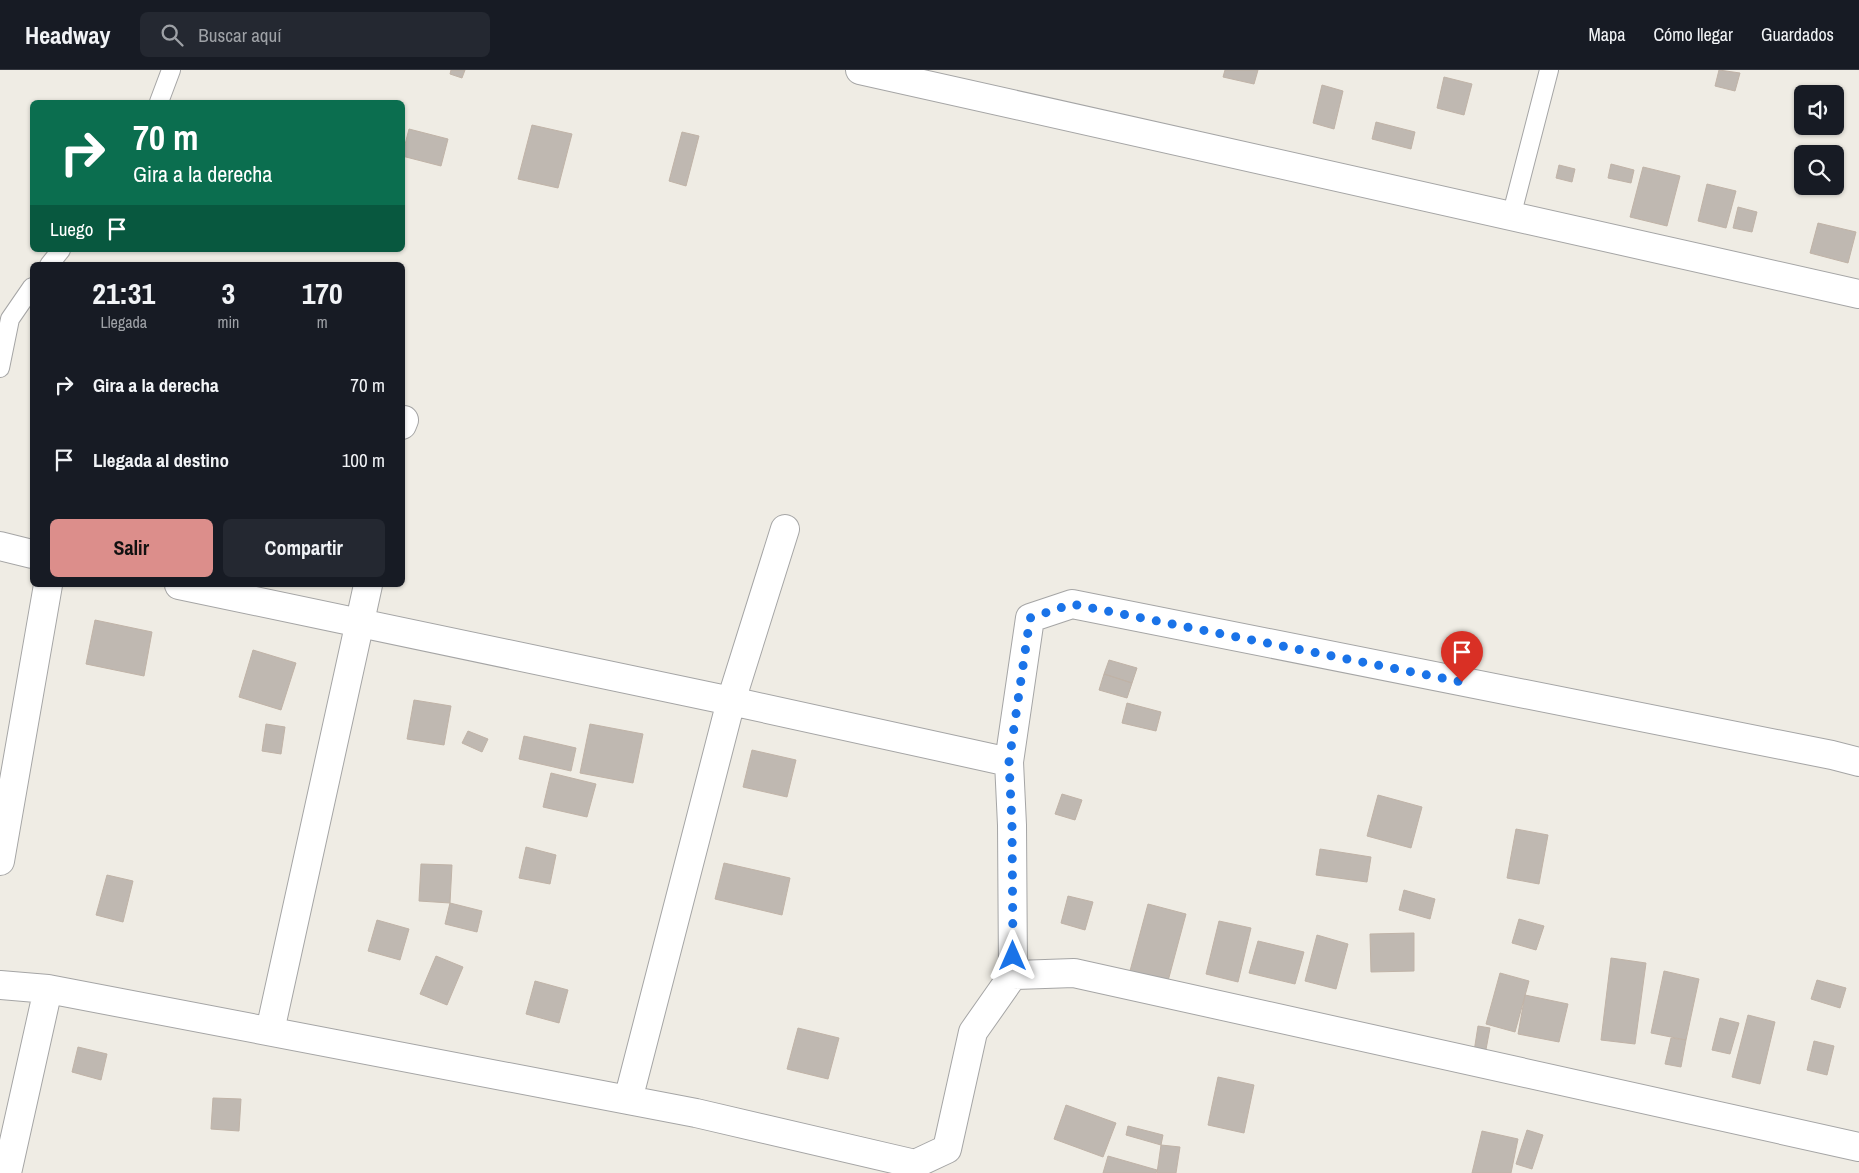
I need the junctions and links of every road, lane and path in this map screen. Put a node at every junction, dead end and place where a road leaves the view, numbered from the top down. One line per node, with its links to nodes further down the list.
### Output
1 (171, 70): 4 (lane)
2 (860, 70): 5 (street)
3 (1549, 70): 5 (lane)
4 (161, 100)
5 (1511, 217): 9 (street)
6 (59, 252): 7 (lane)
7 (51, 262)
8 (30, 290): 10 (lane)
9 (1859, 294)
10 (0, 368)
11 (785, 529): 18 (street)
12 (0, 546): 13 (street)
13 (30, 554)
14 (48, 587): 21 (street)
15 (188, 587): 17 (street)
16 (368, 587): 17 (street)
17 (359, 623): 18 (street); 25 (street)
18 (731, 701): 19 (street); 26 (street)
19 (1009, 762): 20 (street); 22 (street)
20 (1859, 762)
21 (0, 861)
22 (1013, 975): 27 (street); 28 (street)
23 (0, 985): 24 (street)
24 (48, 989): 25 (street); 29 (street)
25 (270, 1031): 26 (street)
26 (628, 1100): 28 (street)
27 (1859, 1147)
28 (915, 1168)
29 (7, 1173)

